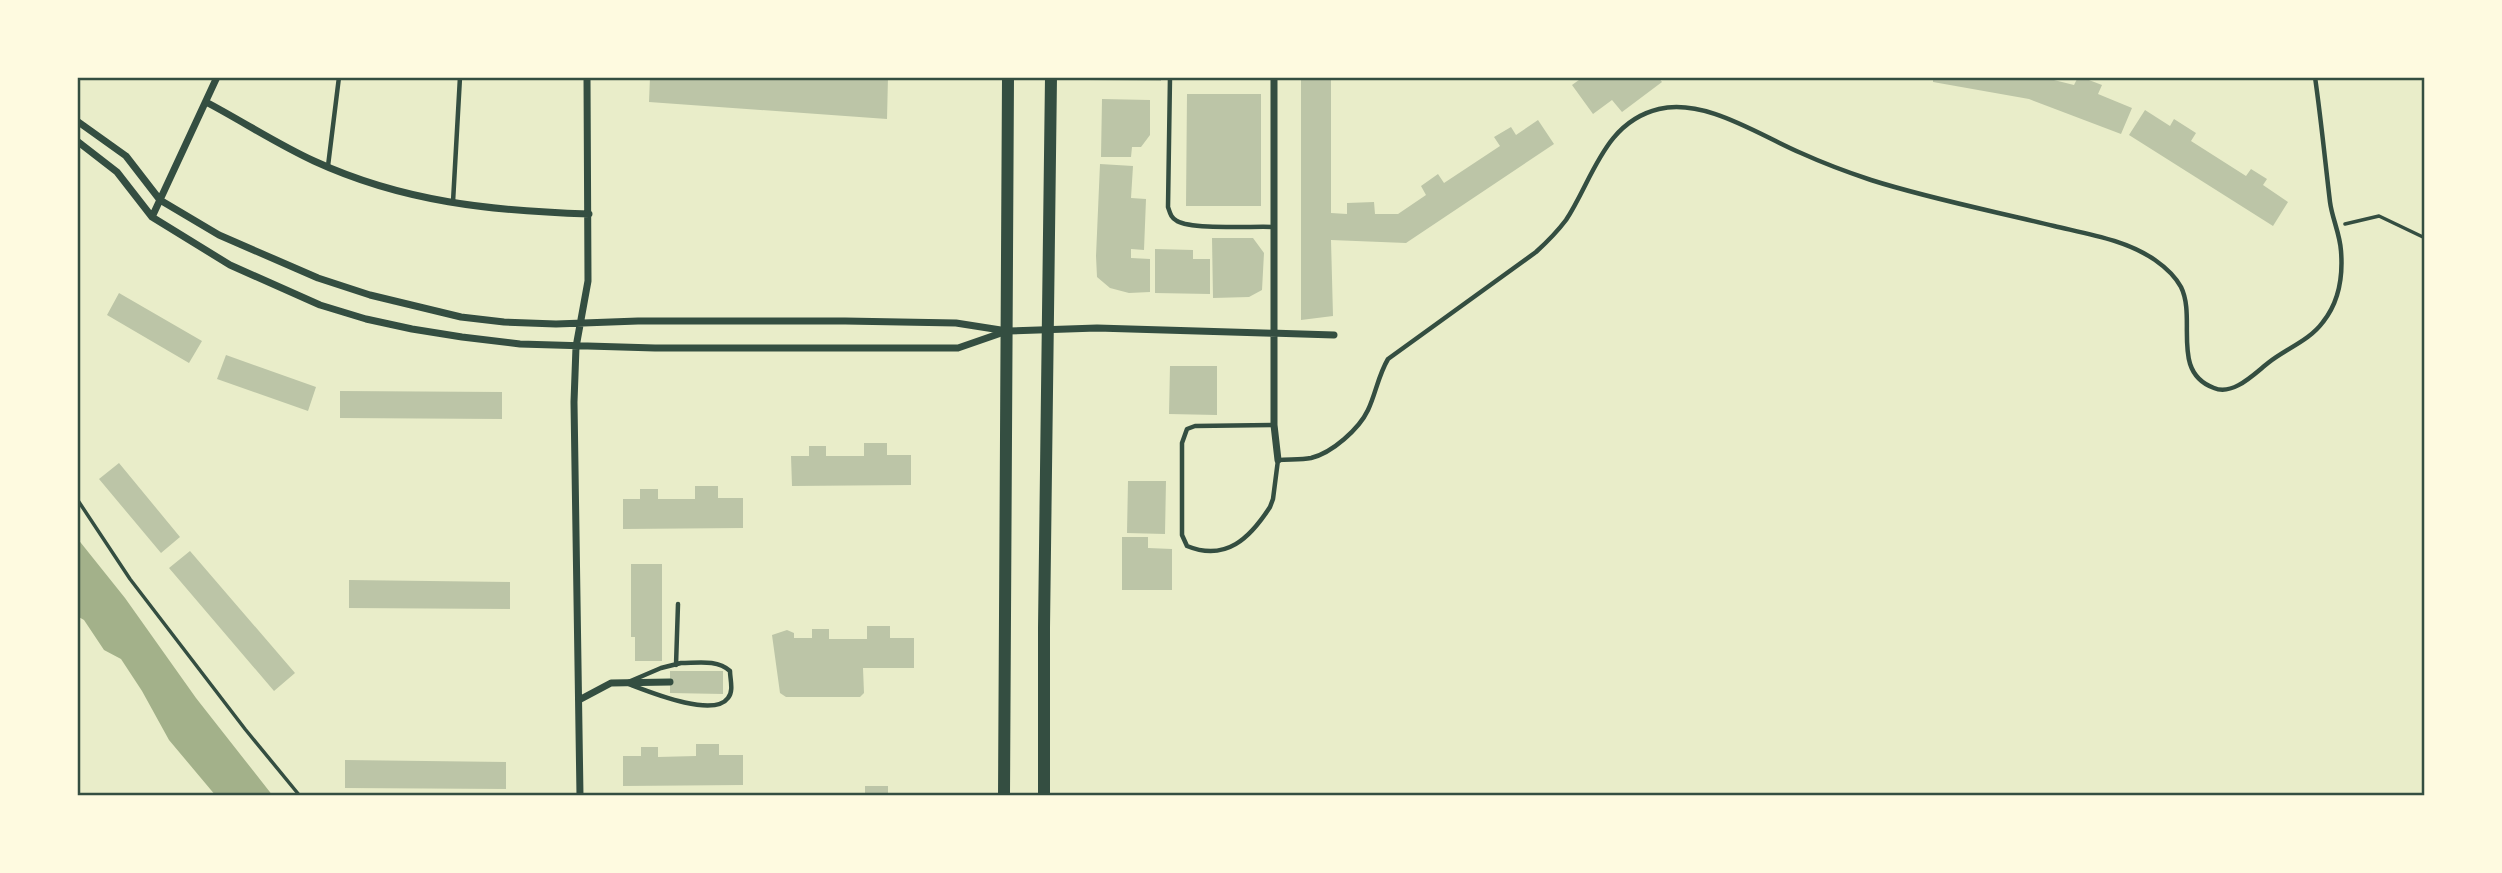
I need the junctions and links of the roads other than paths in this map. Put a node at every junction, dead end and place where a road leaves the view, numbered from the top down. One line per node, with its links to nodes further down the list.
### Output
1 (217, 77): 10 (street)
2 (339, 77): 13 (lane)
3 (460, 77): 15 (lane)
4 (587, 77): 16 (street)
5 (1008, 77): 21 (main road)
6 (1051, 77): 20 (main road)
7 (1170, 77): 18 (lane)
8 (1274, 77): 18 (street)
9 (2315, 77): 26 (lane)
10 (206, 102): 13 (street); 14 (street)
11 (77, 121): 14 (street)
12 (77, 141): 17 (street)
13 (328, 167): 15 (street)
14 (160, 200): 17 (street); 19 (street)
15 (453, 204): 16 (street)
16 (589, 214): 19 (street)
17 (152, 217): 24 (street)
18 (1274, 227): 22 (street)
19 (581, 324): 21 (street); 24 (street)
20 (1049, 329): 21 (street); 22 (street); 34 (main road)
21 (1007, 331): 24 (street); 33 (main road)
22 (1273, 334): 23 (street); 25 (street)
23 (1334, 335)
24 (576, 346): 31 (street)
25 (1274, 425): 26 (street); 26 (lane)
26 (1279, 460)
27 (678, 604): 28 (lane)
28 (676, 665): 30 (lane); 30 (lane)
29 (670, 682): 30 (street)
30 (626, 683): 31 (street)
31 (579, 700): 32 (street)
32 (580, 796)
33 (1004, 796)
34 (1044, 796)

